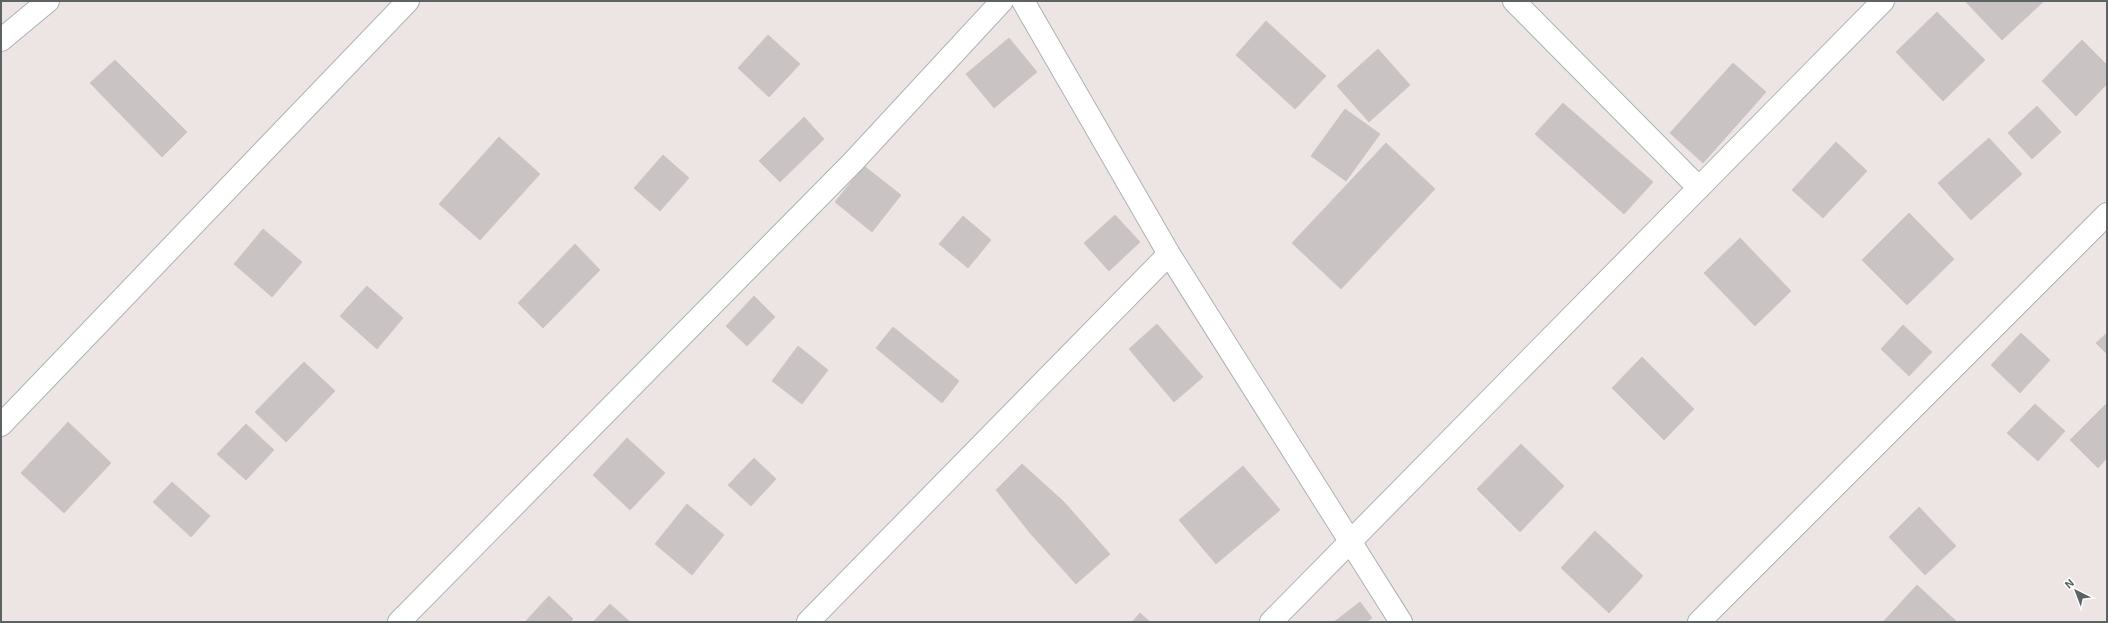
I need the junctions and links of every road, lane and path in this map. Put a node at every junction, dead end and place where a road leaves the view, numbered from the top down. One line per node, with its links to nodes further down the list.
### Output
1 (48, 1): 7 (street)
2 (408, 1): 11 (street)
3 (1002, 1): 13 (street)
4 (1023, 1): 10 (street)
5 (1514, 1): 8 (street)
6 (1883, 1): 8 (street)
7 (1, 40)
8 (1698, 188): 12 (street)
9 (2107, 214): 17 (street)
10 (1168, 254): 12 (street); 14 (street)
11 (1, 425)
12 (1350, 542): 15 (street); 16 (street)
13 (399, 622)
14 (808, 622)
15 (1271, 622)
16 (1401, 622)
17 (1699, 622)

